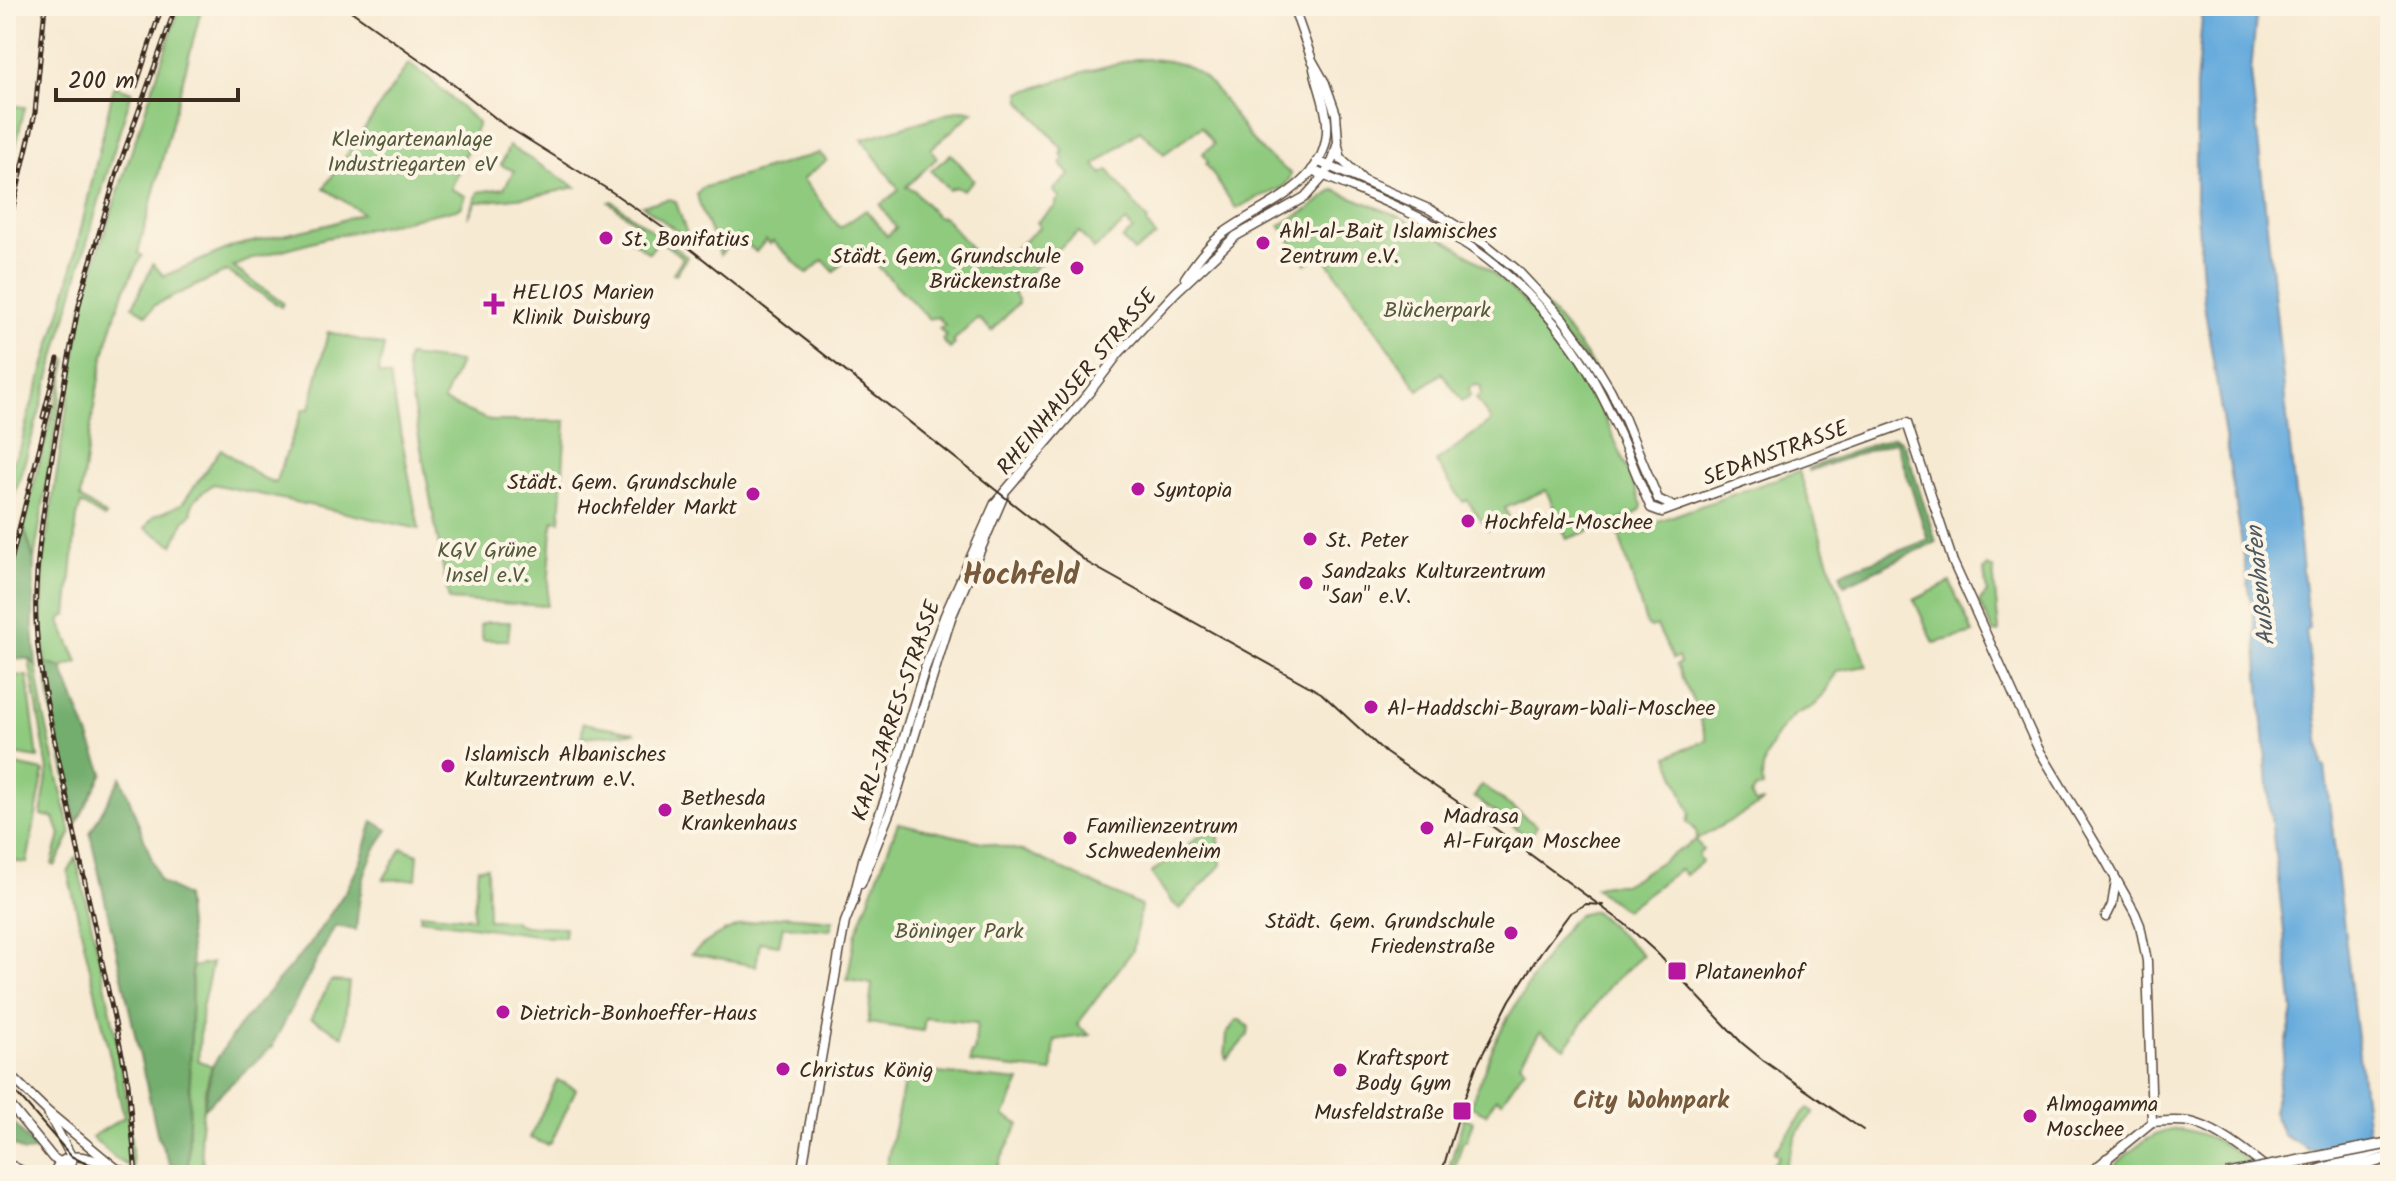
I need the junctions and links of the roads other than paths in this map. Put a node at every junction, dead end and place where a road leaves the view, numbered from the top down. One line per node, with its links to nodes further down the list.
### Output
1 (1293, 6): 2 (main road)
2 (1312, 60): 3 (main road); 4 (main road, RHEINHAUSER STRASSE)
3 (1338, 142): 5 (main road, RHEINHAUSER STRASSE); 8 (main road)
4 (1317, 161): 5 (main road); 6 (main road, RHEINHAUSER STRASSE)
5 (1330, 166): 7 (main road, RHEINHAUSER STRASSE); 8 (main road)
6 (1312, 170): 7 (main road); 9 (main road, RHEINHAUSER STRASSE)
7 (1324, 176): 9 (main road, RHEINHAUSER STRASSE); 11 (main road, SEDANSTRASSE)
8 (1365, 182): 11 (main road)
9 (1176, 292): 10 (main road, RHEINHAUSER STRASSE)
10 (1004, 494): 31 (main road, KARL-JARRES-STRASSE)
11 (1674, 507): 12 (main road, SEDANSTRASSE)
12 (2116, 879): 13 (main road); 17 (main road)
13 (2106, 917)
14 (6, 1071): 16 (main road)
15 (6, 1100): 19 (main road)
16 (47, 1111): 20 (main road); 25 (main road)
17 (2152, 1122): 22 (main road); 35 (main road)
18 (2390, 1145): 34 (highway, bridge); 36 (highway, bridge)
19 (44, 1146): 23 (main road); 28 (main road)
20 (71, 1156): 23 (main road); 25 (main road); 26 (main road)
21 (2390, 1157): 37 (highway)
22 (2107, 1159): 32 (main road); 33 (highway)
23 (60, 1163): 26 (main road); 28 (main road)
24 (6, 1164): 27 (highway)
25 (116, 1168): 30 (main road)
26 (72, 1172): 29 (main road)
27 (28, 1175)
28 (52, 1175)
29 (92, 1175)
30 (133, 1175)
31 (801, 1175)
32 (2090, 1175)
33 (2101, 1175)
34 (2226, 1175)
35 (2275, 1175)
36 (2306, 1175)
37 (2330, 1175)

